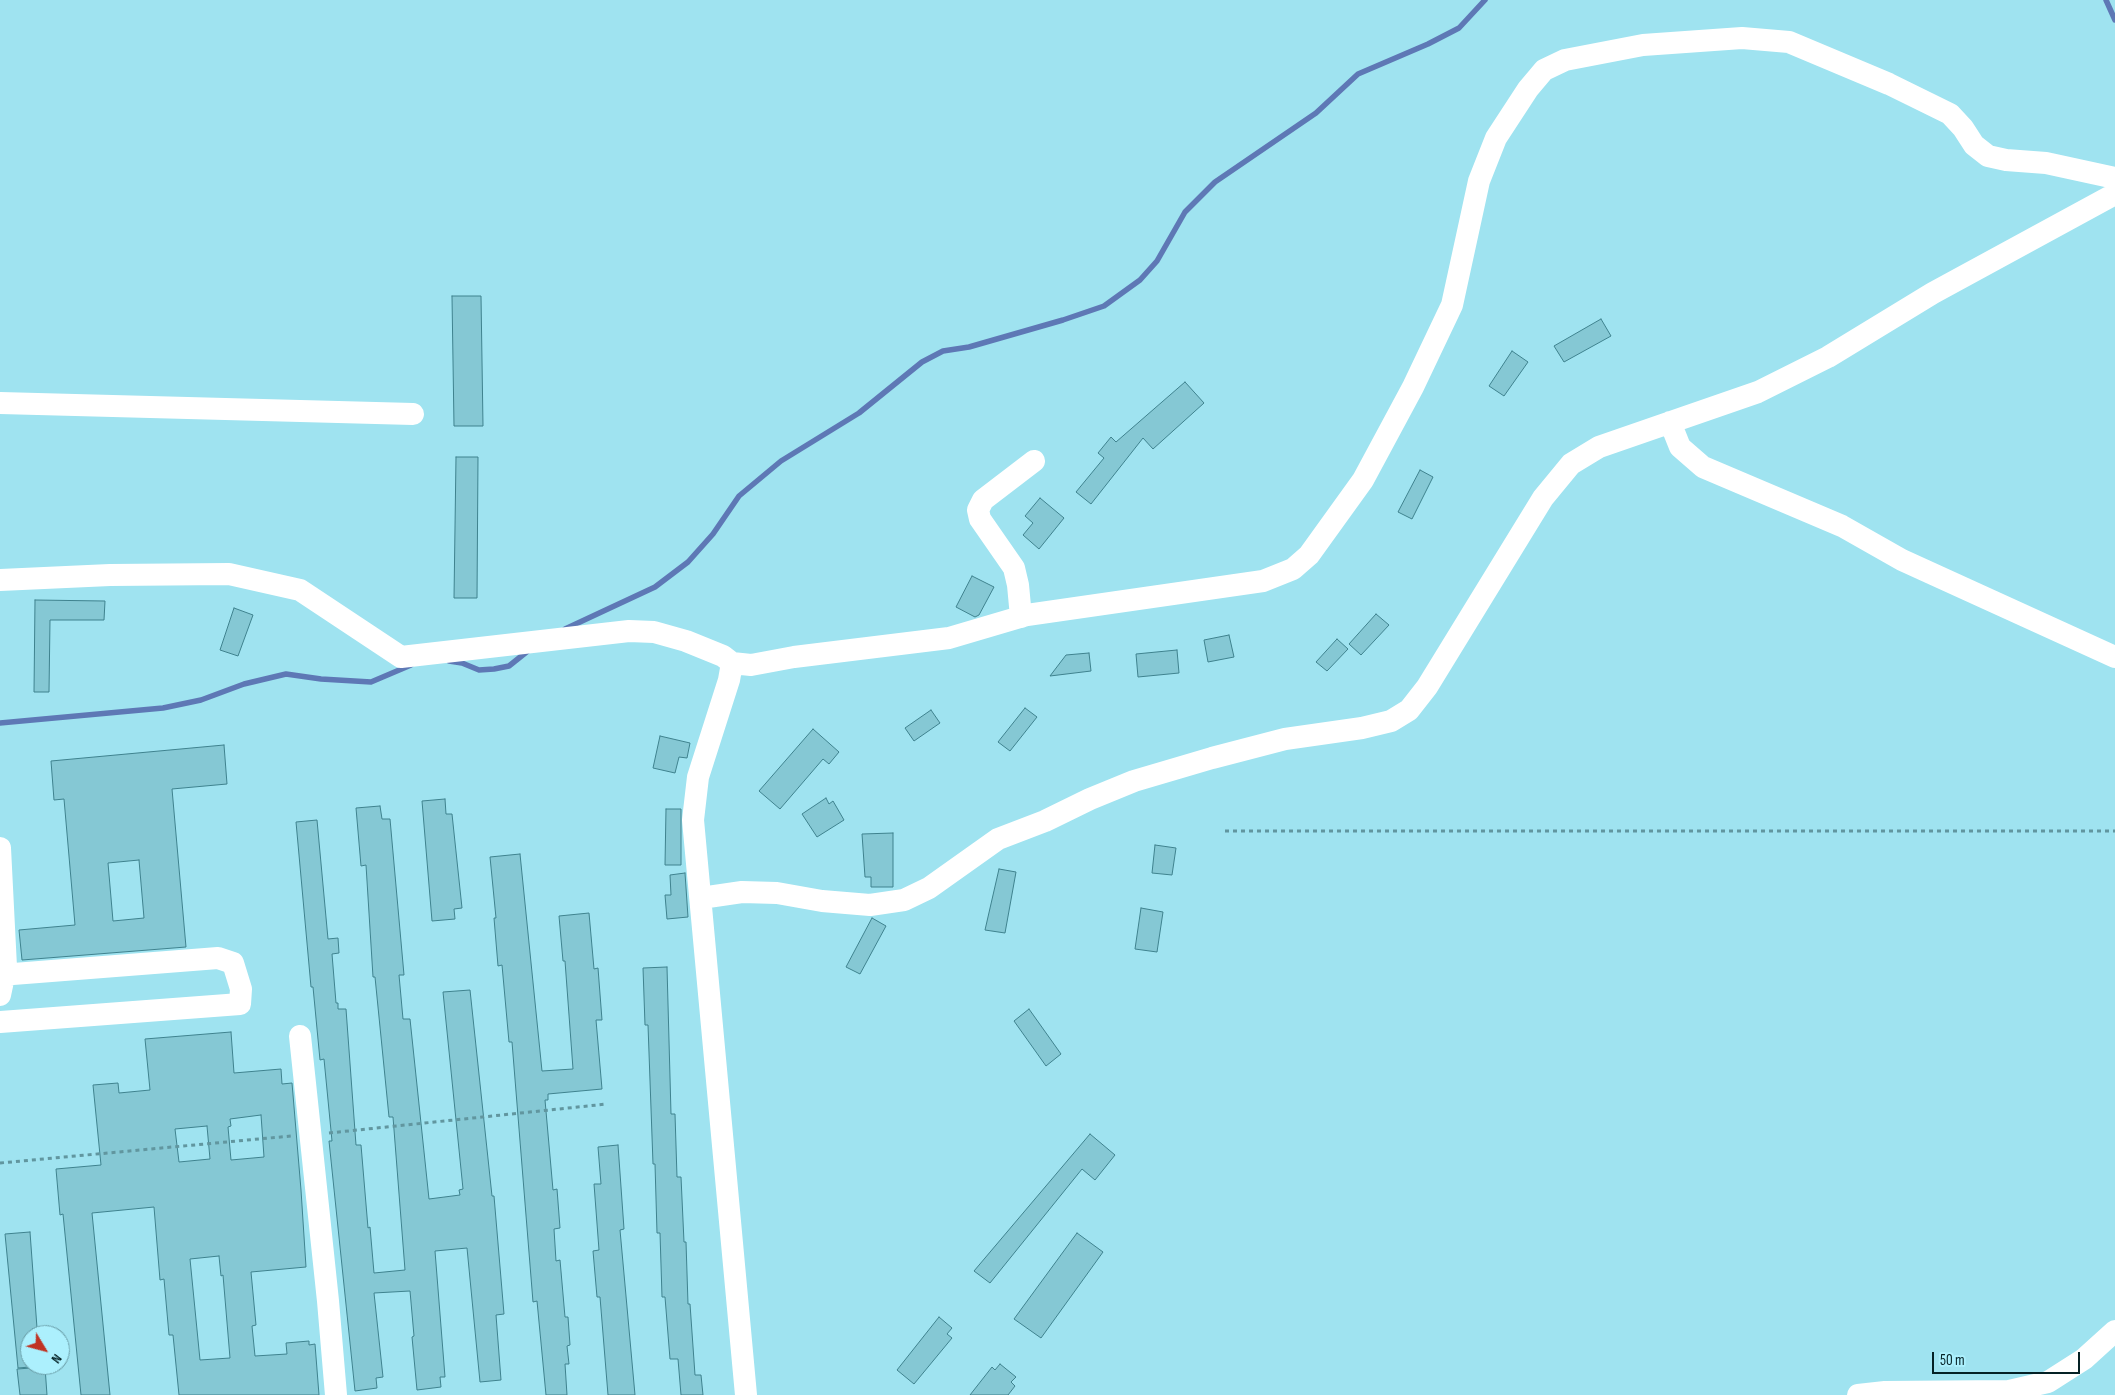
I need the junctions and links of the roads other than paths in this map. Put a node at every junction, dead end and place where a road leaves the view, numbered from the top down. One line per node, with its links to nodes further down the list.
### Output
1 (2115, 178): 8 (street)
2 (2115, 194): 5 (street)
3 (0, 403): 4 (street)
4 (413, 414)
5 (1670, 422): 9 (street); 12 (street)
6 (1034, 461): 8 (street)
7 (0, 580): 10 (street)
8 (1021, 617): 10 (street)
9 (2115, 657)
10 (732, 663): 12 (street)
11 (0, 848): 13 (street)
12 (701, 898): 19 (street)
13 (2, 981): 14 (street)
14 (0, 1022)
15 (300, 1036): 18 (street)
16 (2115, 1332): 17 (street)
17 (2015, 1393): 20 (street)
18 (336, 1395)
19 (746, 1395)
20 (1858, 1395)

